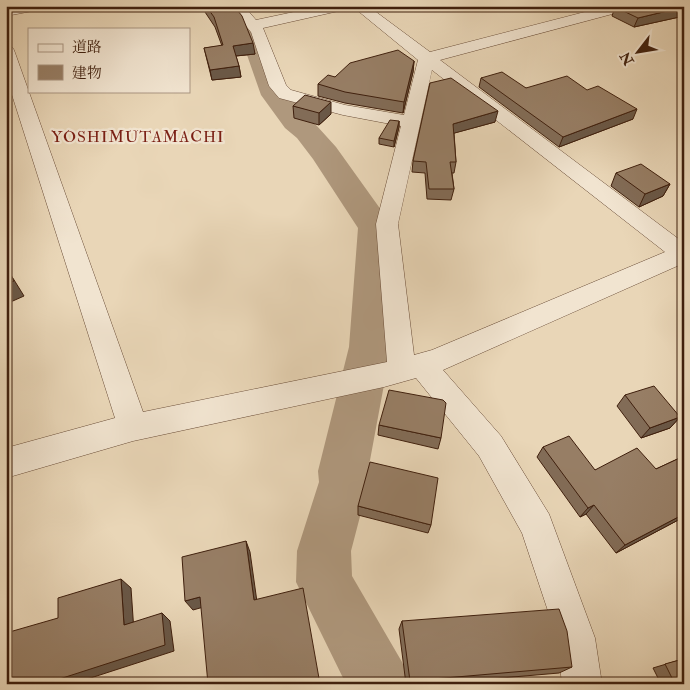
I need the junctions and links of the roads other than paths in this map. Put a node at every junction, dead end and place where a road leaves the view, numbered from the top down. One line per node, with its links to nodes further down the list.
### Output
1 (38, 6): 7 (street)
2 (236, 6): 8 (street)
3 (343, 6): 8 (street)
4 (360, 6): 10 (street)
5 (626, 6): 6 (street)
6 (594, 9): 10 (street)
7 (6, 12)
8 (254, 25): 11 (street)
9 (6, 50): 14 (street)
10 (427, 58): 11 (street); 12 (street)
11 (411, 122): 13 (street)
12 (683, 255): 13 (street)
13 (402, 369): 14 (street); 16 (street)
14 (133, 426): 15 (street)
15 (6, 463)
16 (582, 684)

